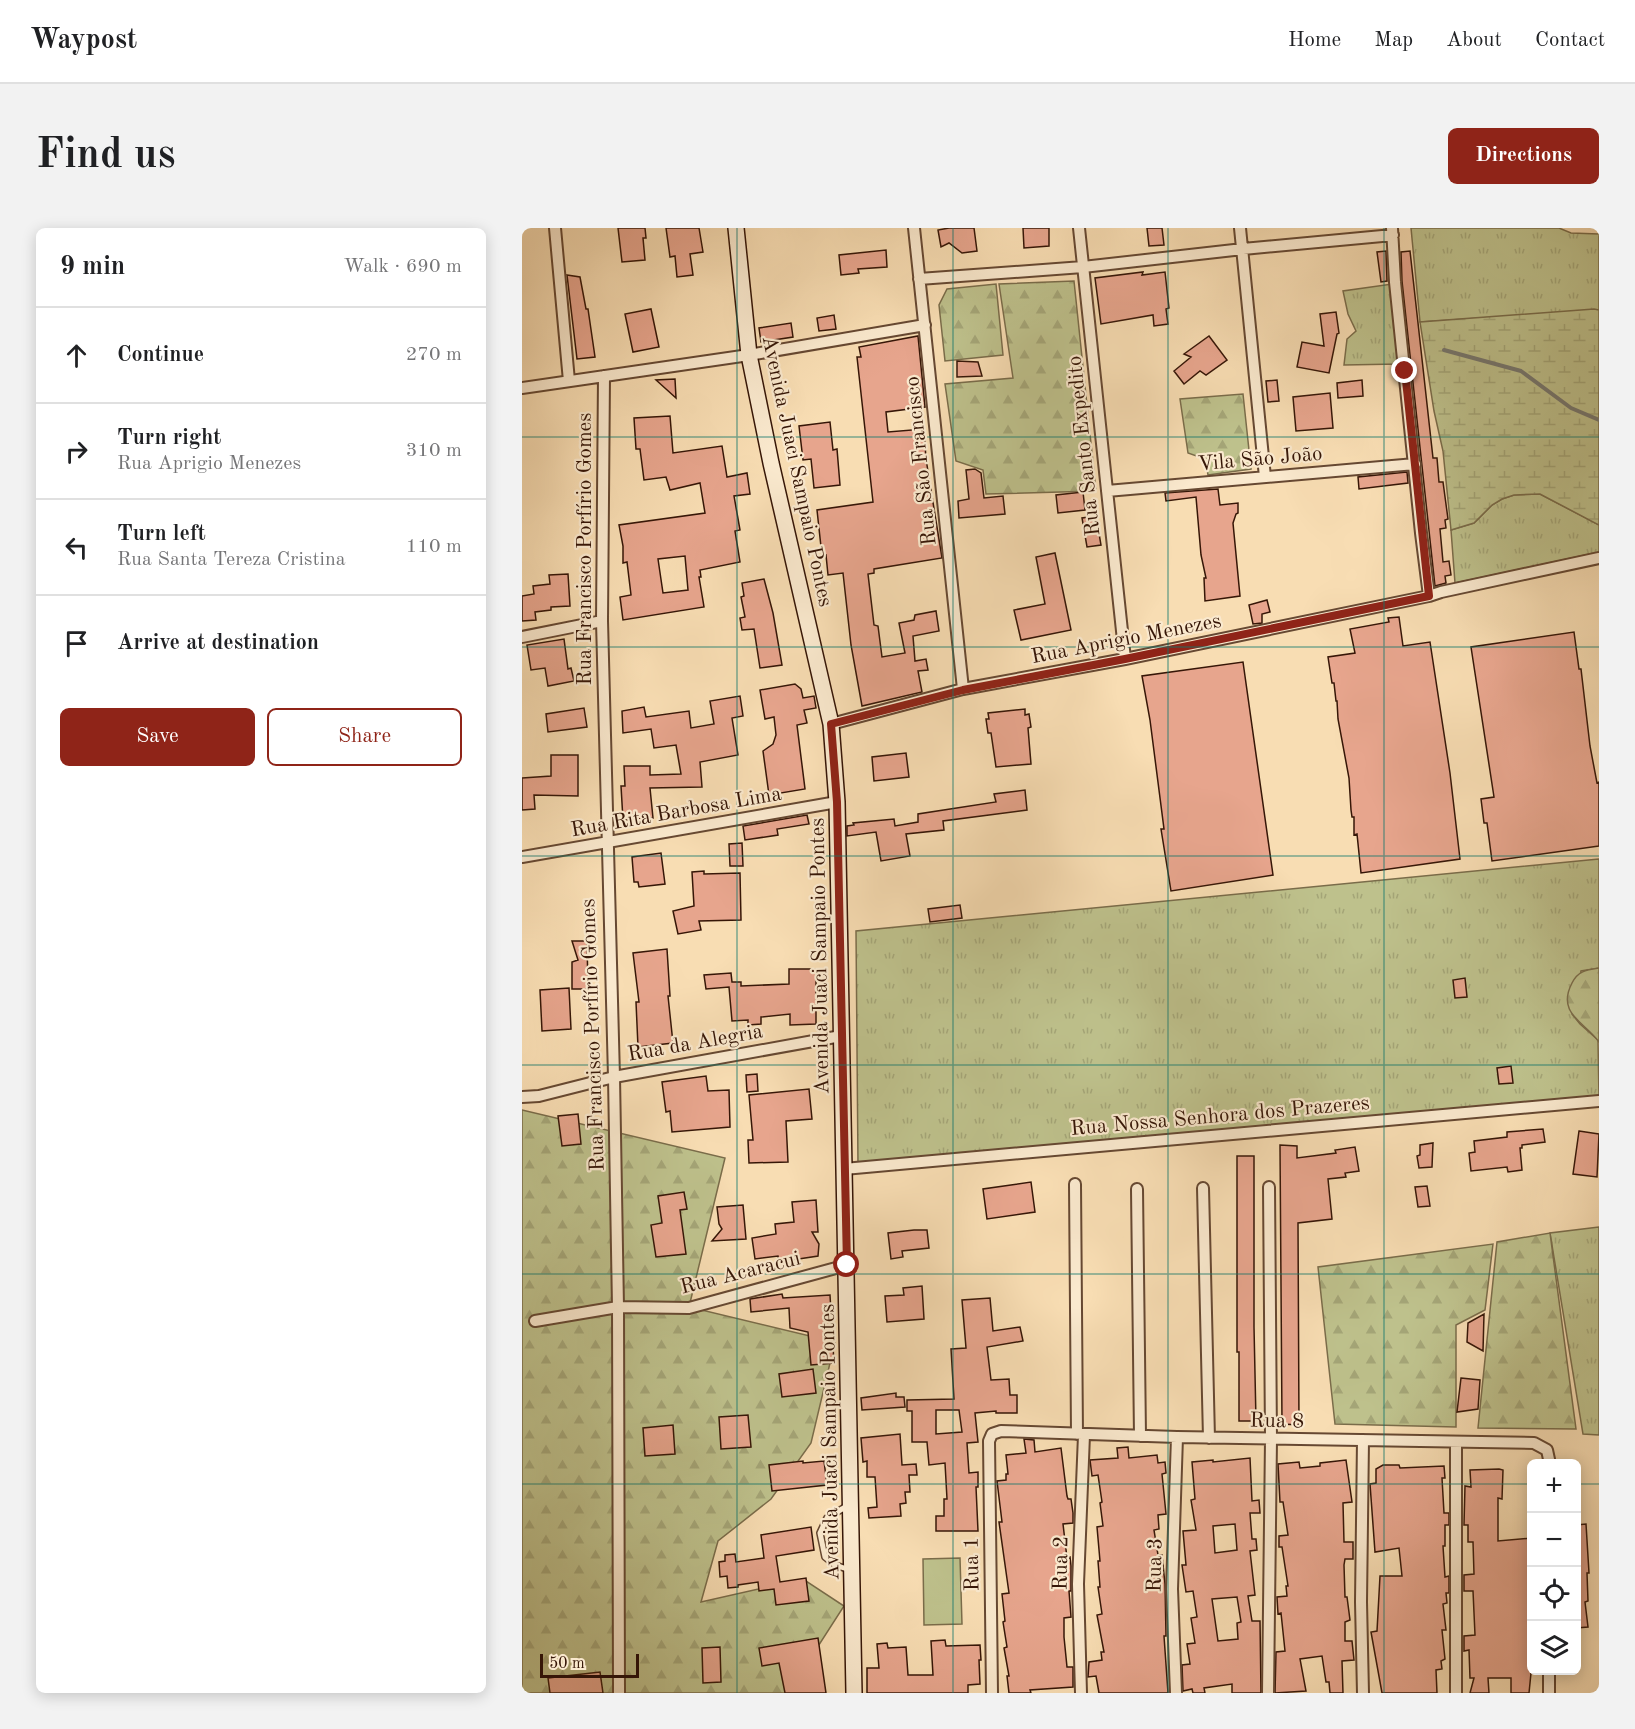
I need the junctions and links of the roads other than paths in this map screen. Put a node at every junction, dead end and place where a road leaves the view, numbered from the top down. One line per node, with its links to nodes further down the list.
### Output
1 (555, 228): 13 (street)
2 (736, 228): 11 (main road, Avenida Juaci Sampaio Pontes)
3 (914, 228): 9 (street, Rua São Francisco)
4 (1079, 228): 8 (street, Rua Santo Expedito)
5 (1240, 228): 7 (street)
6 (1393, 232): 7 (street); 15 (street)
7 (1243, 249): 8 (street); 16 (street)
8 (1083, 267): 9 (street); 17 (street, Rua Santo Expedito)
9 (919, 279): 10 (street, Rua São Francisco)
10 (925, 325): 11 (street); 23 (street, Rua São Francisco)
11 (749, 355): 12 (street); 24 (main road, Avenida Juaci Sampaio Pontes)
12 (604, 376): 13 (street); 20 (street, Rua Francisco Porfírio Gomes)
13 (568, 381): 14 (street)
14 (522, 388)
15 (1415, 464): 16 (street, Vila São João); 19 (street)
16 (1265, 477): 17 (street, Vila São João)
17 (1107, 492): 22 (street, Rua Santo Expedito)
18 (1599, 558): 19 (street, Rua Aprigio Menezes)
19 (1429, 596): 22 (street, Rua Aprigio Menezes)
20 (602, 621): 21 (street); 26 (street, Rua Francisco Porfírio Gomes)
21 (522, 637)
22 (1125, 659): 23 (street, Rua Aprigio Menezes)
23 (963, 690): 24 (street, Rua Aprigio Menezes)
24 (831, 724): 25 (main road, Avenida Juaci Sampaio Pontes)
25 (837, 802): 26 (street, Rua Rita Barbosa Lima); 28 (main road, Avenida Juaci Sampaio Pontes)
26 (606, 843): 27 (street, Rua Rita Barbosa Lima); 29 (street, Rua Francisco Porfírio Gomes)
27 (522, 857)
28 (841, 1036): 29 (street, Rua da Alegria); 32 (main road, Avenida Juaci Sampaio Pontes)
29 (614, 1077): 30 (street, Rua da Alegria); 38 (street, Rua Francisco Porfírio Gomes)
30 (522, 1097)
31 (1599, 1101): 32 (street, Rua Nossa Senhora dos Prazeres)
32 (844, 1169): 37 (main road, Avenida Juaci Sampaio Pontes)
33 (1075, 1184): 41 (street, Rua 2)
34 (1269, 1186): 45 (street)
35 (1203, 1188): 44 (street)
36 (1137, 1189): 42 (street)
37 (847, 1265): 38 (street, Rua Acaracui); 49 (main road, Avenida Juaci Sampaio Pontes)
38 (618, 1307): 39 (street, Rua Acaracui); 52 (street, Rua Francisco Porfírio Gomes)
39 (534, 1321)
40 (992, 1434): 41 (street, Rua 8); 54 (street, Rua 1)
41 (1080, 1434): 42 (street, Rua 8); 55 (street, Rua 2)
42 (1140, 1436): 43 (street, Rua 8)
43 (1176, 1437): 44 (street, Rua 8); 56 (street, Rua 3)
44 (1209, 1438): 45 (street, Rua 8)
45 (1271, 1439): 46 (street, Rua 8); 57 (street)
46 (1363, 1440): 47 (street, Rua 8); 58 (street)
47 (1456, 1442): 48 (street, Rua 8); 59 (street)
48 (1549, 1459)
49 (851, 1504): 50 (main road, Avenida Juaci Sampaio Pontes); 50 (lane)
50 (852, 1571): 53 (main road, Avenida Juaci Sampaio Pontes)
51 (1549, 1675): 60 (street)
52 (619, 1693)
53 (854, 1693)
54 (992, 1693)
55 (1081, 1693)
56 (1176, 1693)
57 (1268, 1693)
58 (1363, 1693)
59 (1456, 1693)
60 (1549, 1693)

